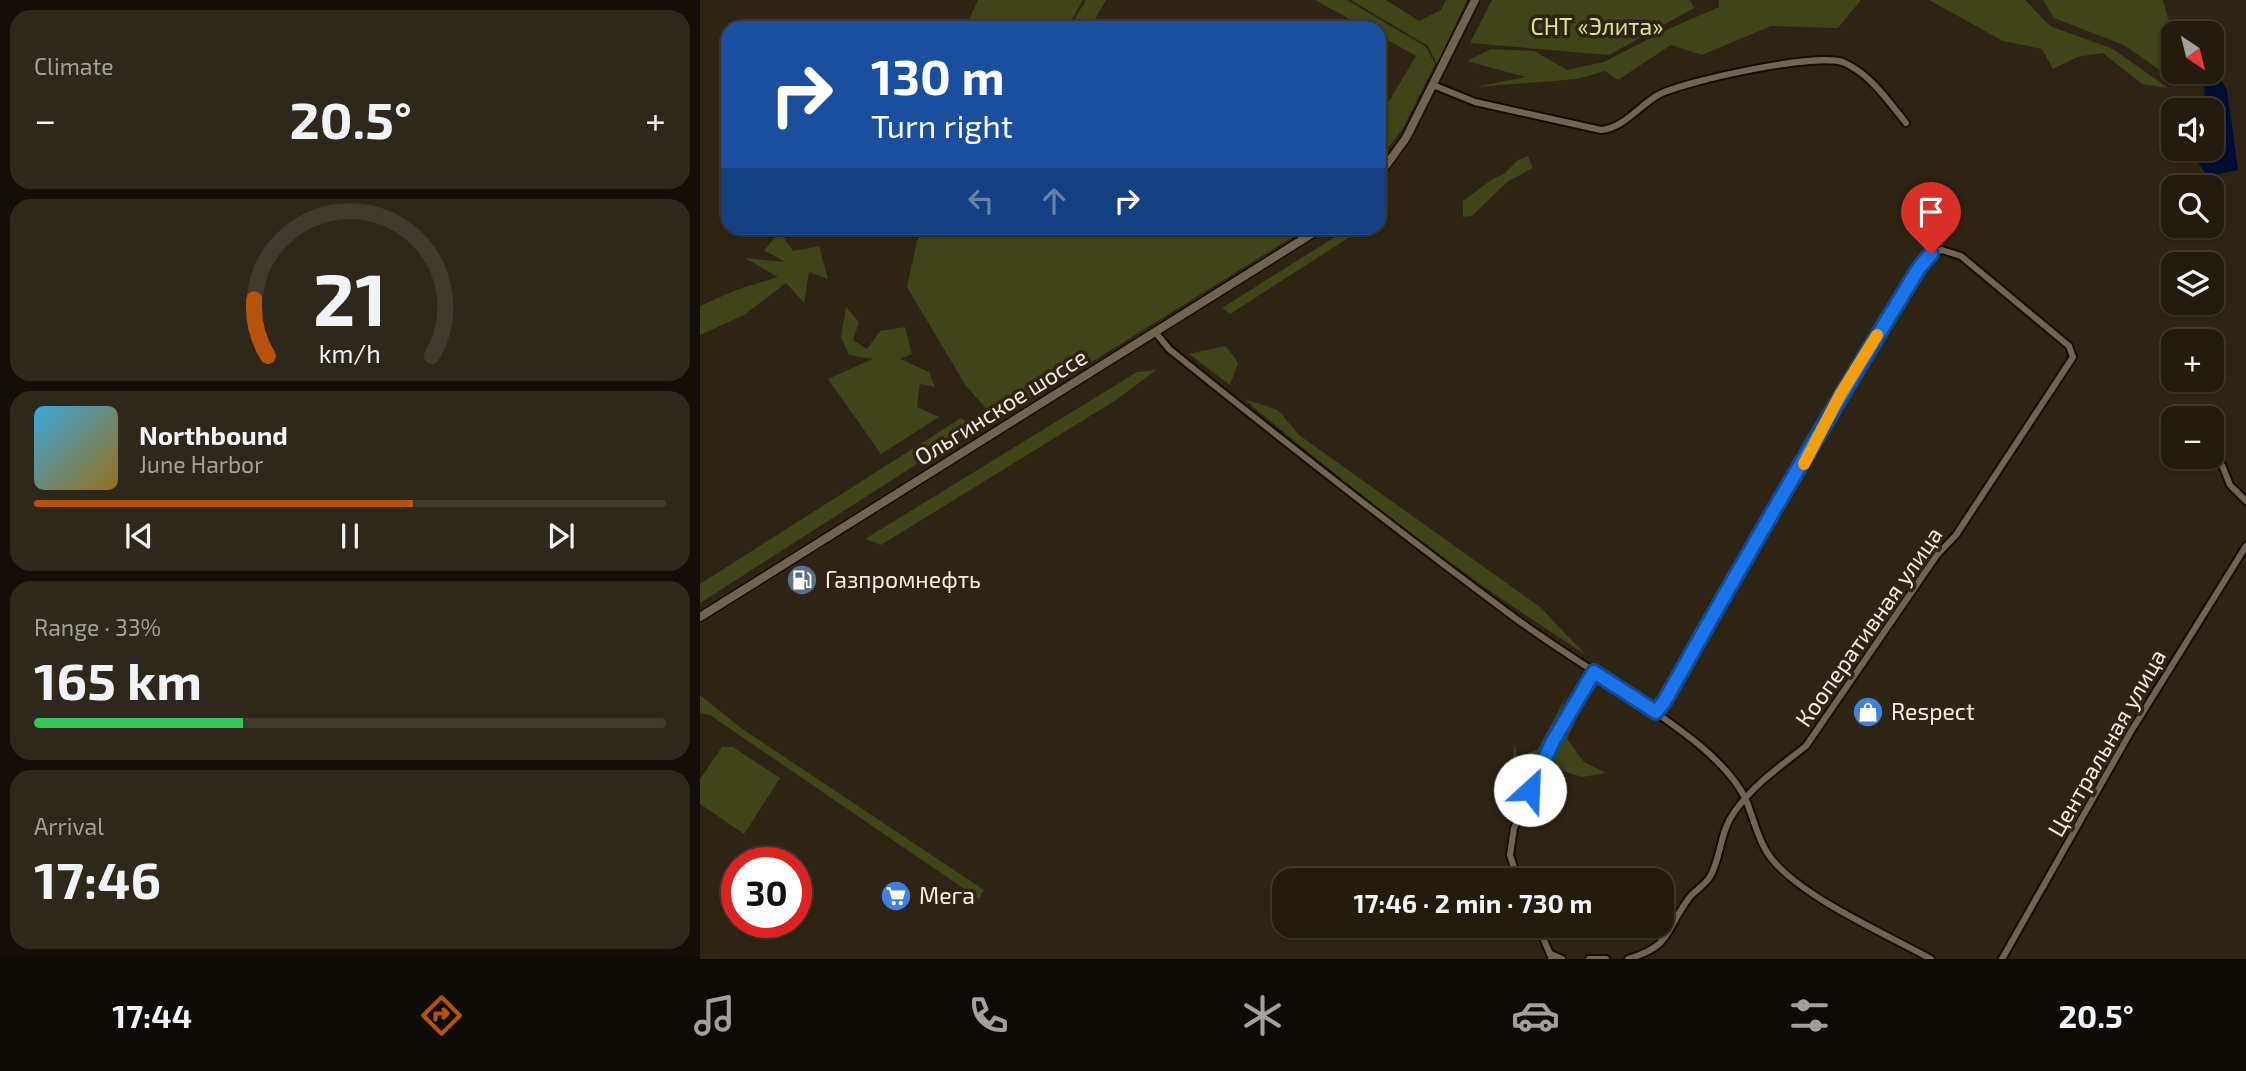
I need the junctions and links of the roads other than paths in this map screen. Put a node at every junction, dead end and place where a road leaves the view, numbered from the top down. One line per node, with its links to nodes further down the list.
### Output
1 (1475, 0): 2 (main road)
2 (1433, 85): 3 (street); 4 (main road)
3 (1906, 123)
4 (1386, 165)
5 (1310, 235): 6 (main road, Ольгинское шоссе)
6 (1156, 333): 10 (main road, Ольгинское шоссе); 11 (street)
7 (2224, 469): 8 (street)
8 (2246, 500)
9 (2246, 546): 22 (street, Центральная улица)
10 (700, 617)
11 (1594, 672): 12 (street); 14 (street)
12 (1656, 712): 13 (street); 13 (street, Кооперативная улица)
13 (1745, 798): 20 (street, Кооперативная улица); 21 (street)
14 (1514, 868)
15 (1543, 938): 16 (street)
16 (1551, 956): 17 (street)
17 (1563, 959)
18 (1588, 959): 19 (street)
19 (1606, 959)
20 (1628, 959)
21 (1931, 959)
22 (2002, 959)

